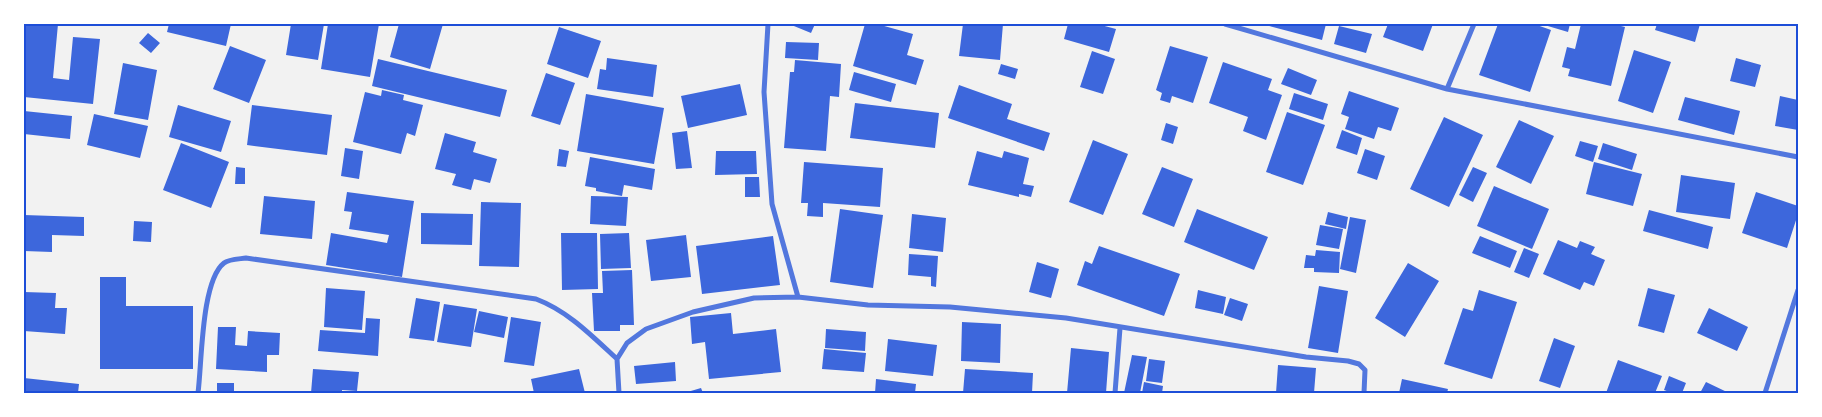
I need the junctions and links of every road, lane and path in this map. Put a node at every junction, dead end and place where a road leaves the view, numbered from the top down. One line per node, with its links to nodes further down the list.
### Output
1 (768, 24): 7 (street)
2 (1226, 24): 4 (street)
3 (1474, 24): 4 (street)
4 (1447, 89): 5 (street)
5 (1798, 157)
6 (1798, 290): 14 (street)
7 (798, 298): 8 (street); 9 (street)
8 (1120, 328): 12 (street); 13 (street)
9 (617, 359): 10 (street); 11 (street)
10 (198, 393)
11 (619, 393)
12 (1115, 393)
13 (1364, 393)
14 (1765, 393)

